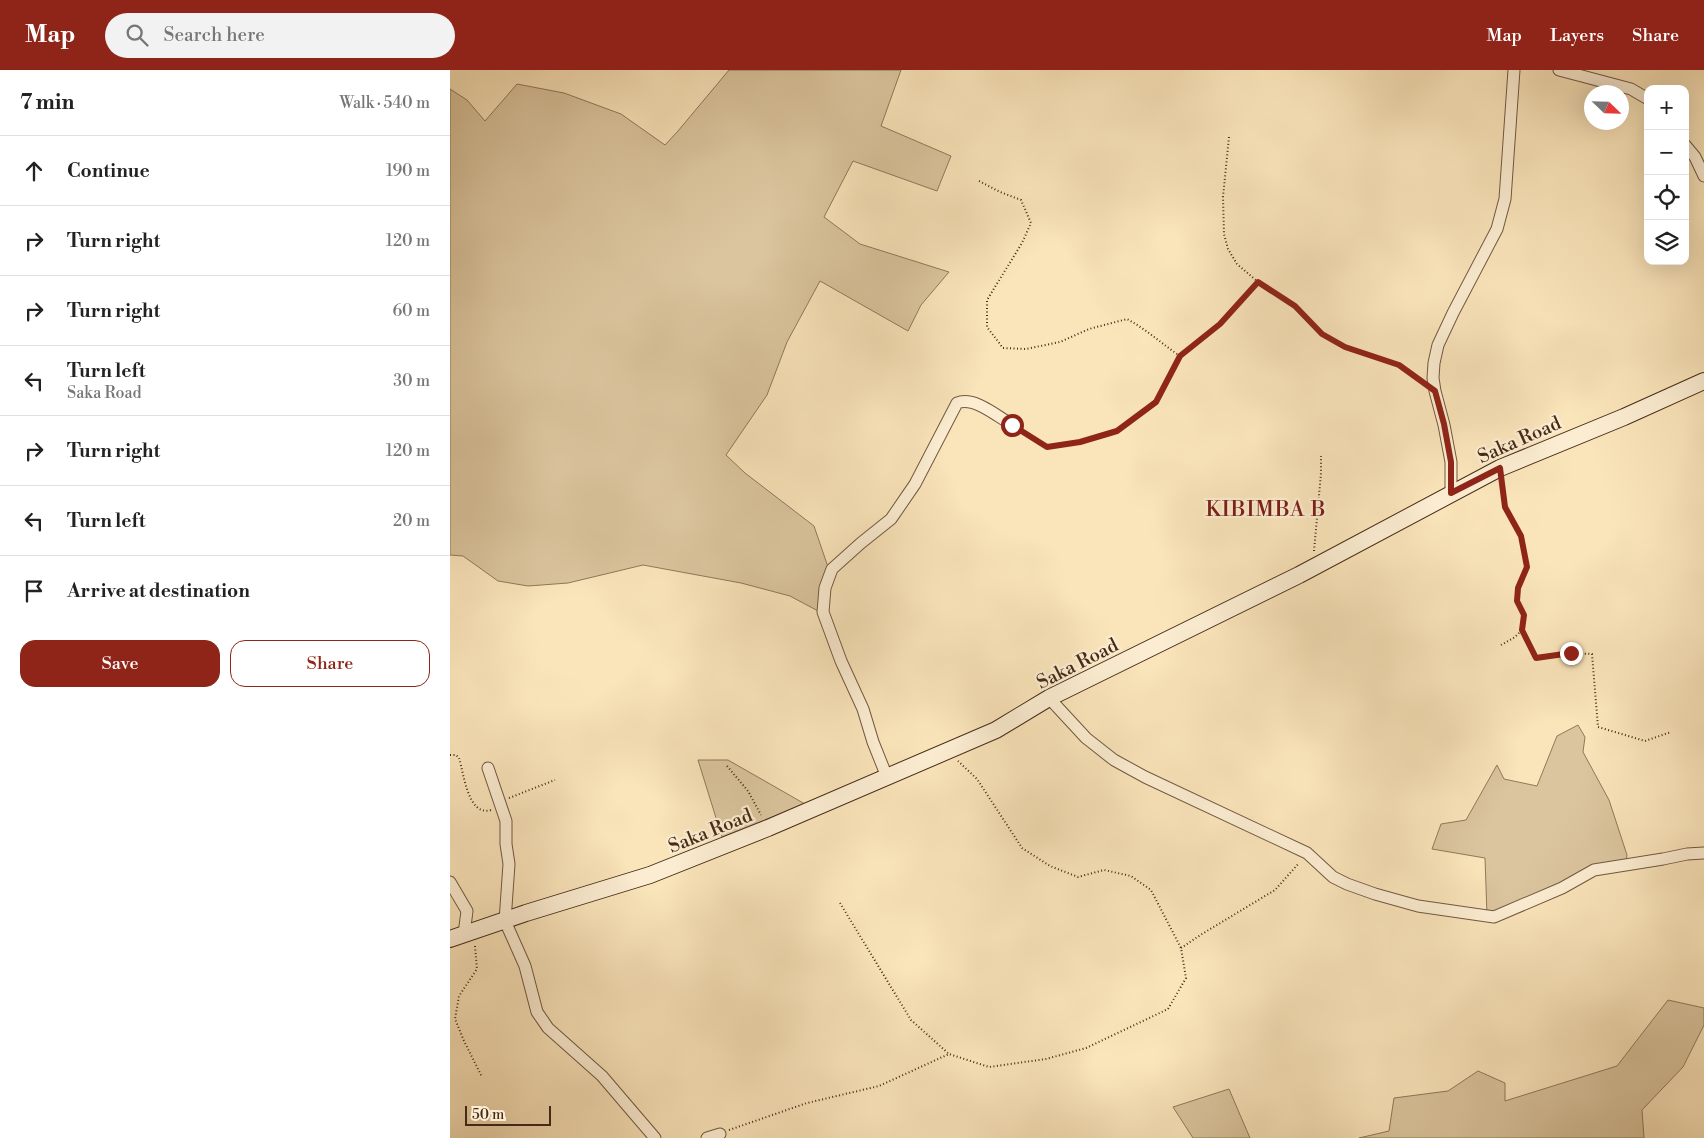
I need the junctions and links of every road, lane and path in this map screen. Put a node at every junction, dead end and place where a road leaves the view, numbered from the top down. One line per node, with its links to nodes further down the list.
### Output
1 (1514, 70): 11 (street)
2 (1559, 70): 3 (street)
3 (1644, 97)
4 (1229, 137): 8 (path)
5 (1689, 150): 6 (street)
6 (1704, 176)
7 (979, 181): 9 (path)
8 (1258, 282): 9 (path); 11 (path)
9 (1180, 356): 12 (path)
10 (1704, 381): 14 (main road, Saka Road)
11 (1435, 391): 15 (street)
12 (1012, 425): 25 (street)
13 (1320, 456): 16 (path)
14 (1500, 468): 15 (main road, Saka Road); 17 (path)
15 (1451, 493): 16 (main road, Saka Road)
16 (1312, 568): 19 (main road, Saka Road)
17 (1522, 630): 18 (path); 20 (path)
18 (1500, 645)
19 (1049, 698): 21 (main road, Saka Road); 29 (street)
20 (1671, 732)
21 (947, 751): 25 (main road, Saka Road); 35 (path)
22 (450, 755): 27 (path)
23 (727, 766): 28 (path)
24 (488, 768): 27 (street)
25 (887, 777): 28 (main road, Saka Road)
26 (555, 780): 27 (path)
27 (500, 801): 33 (street)
28 (768, 828): 33 (main road, Saka Road)
29 (1307, 853): 30 (street); 35 (path)
30 (1704, 853)
31 (450, 882): 34 (street)
32 (840, 903): 36 (path)
33 (505, 921): 34 (main road, Saka Road); 39 (street)
34 (462, 935): 37 (path)
35 (1181, 948): 36 (path)
36 (949, 1054): 38 (path)
37 (482, 1077)
38 (720, 1134): 40 (street)
39 (655, 1138)
40 (707, 1138)

